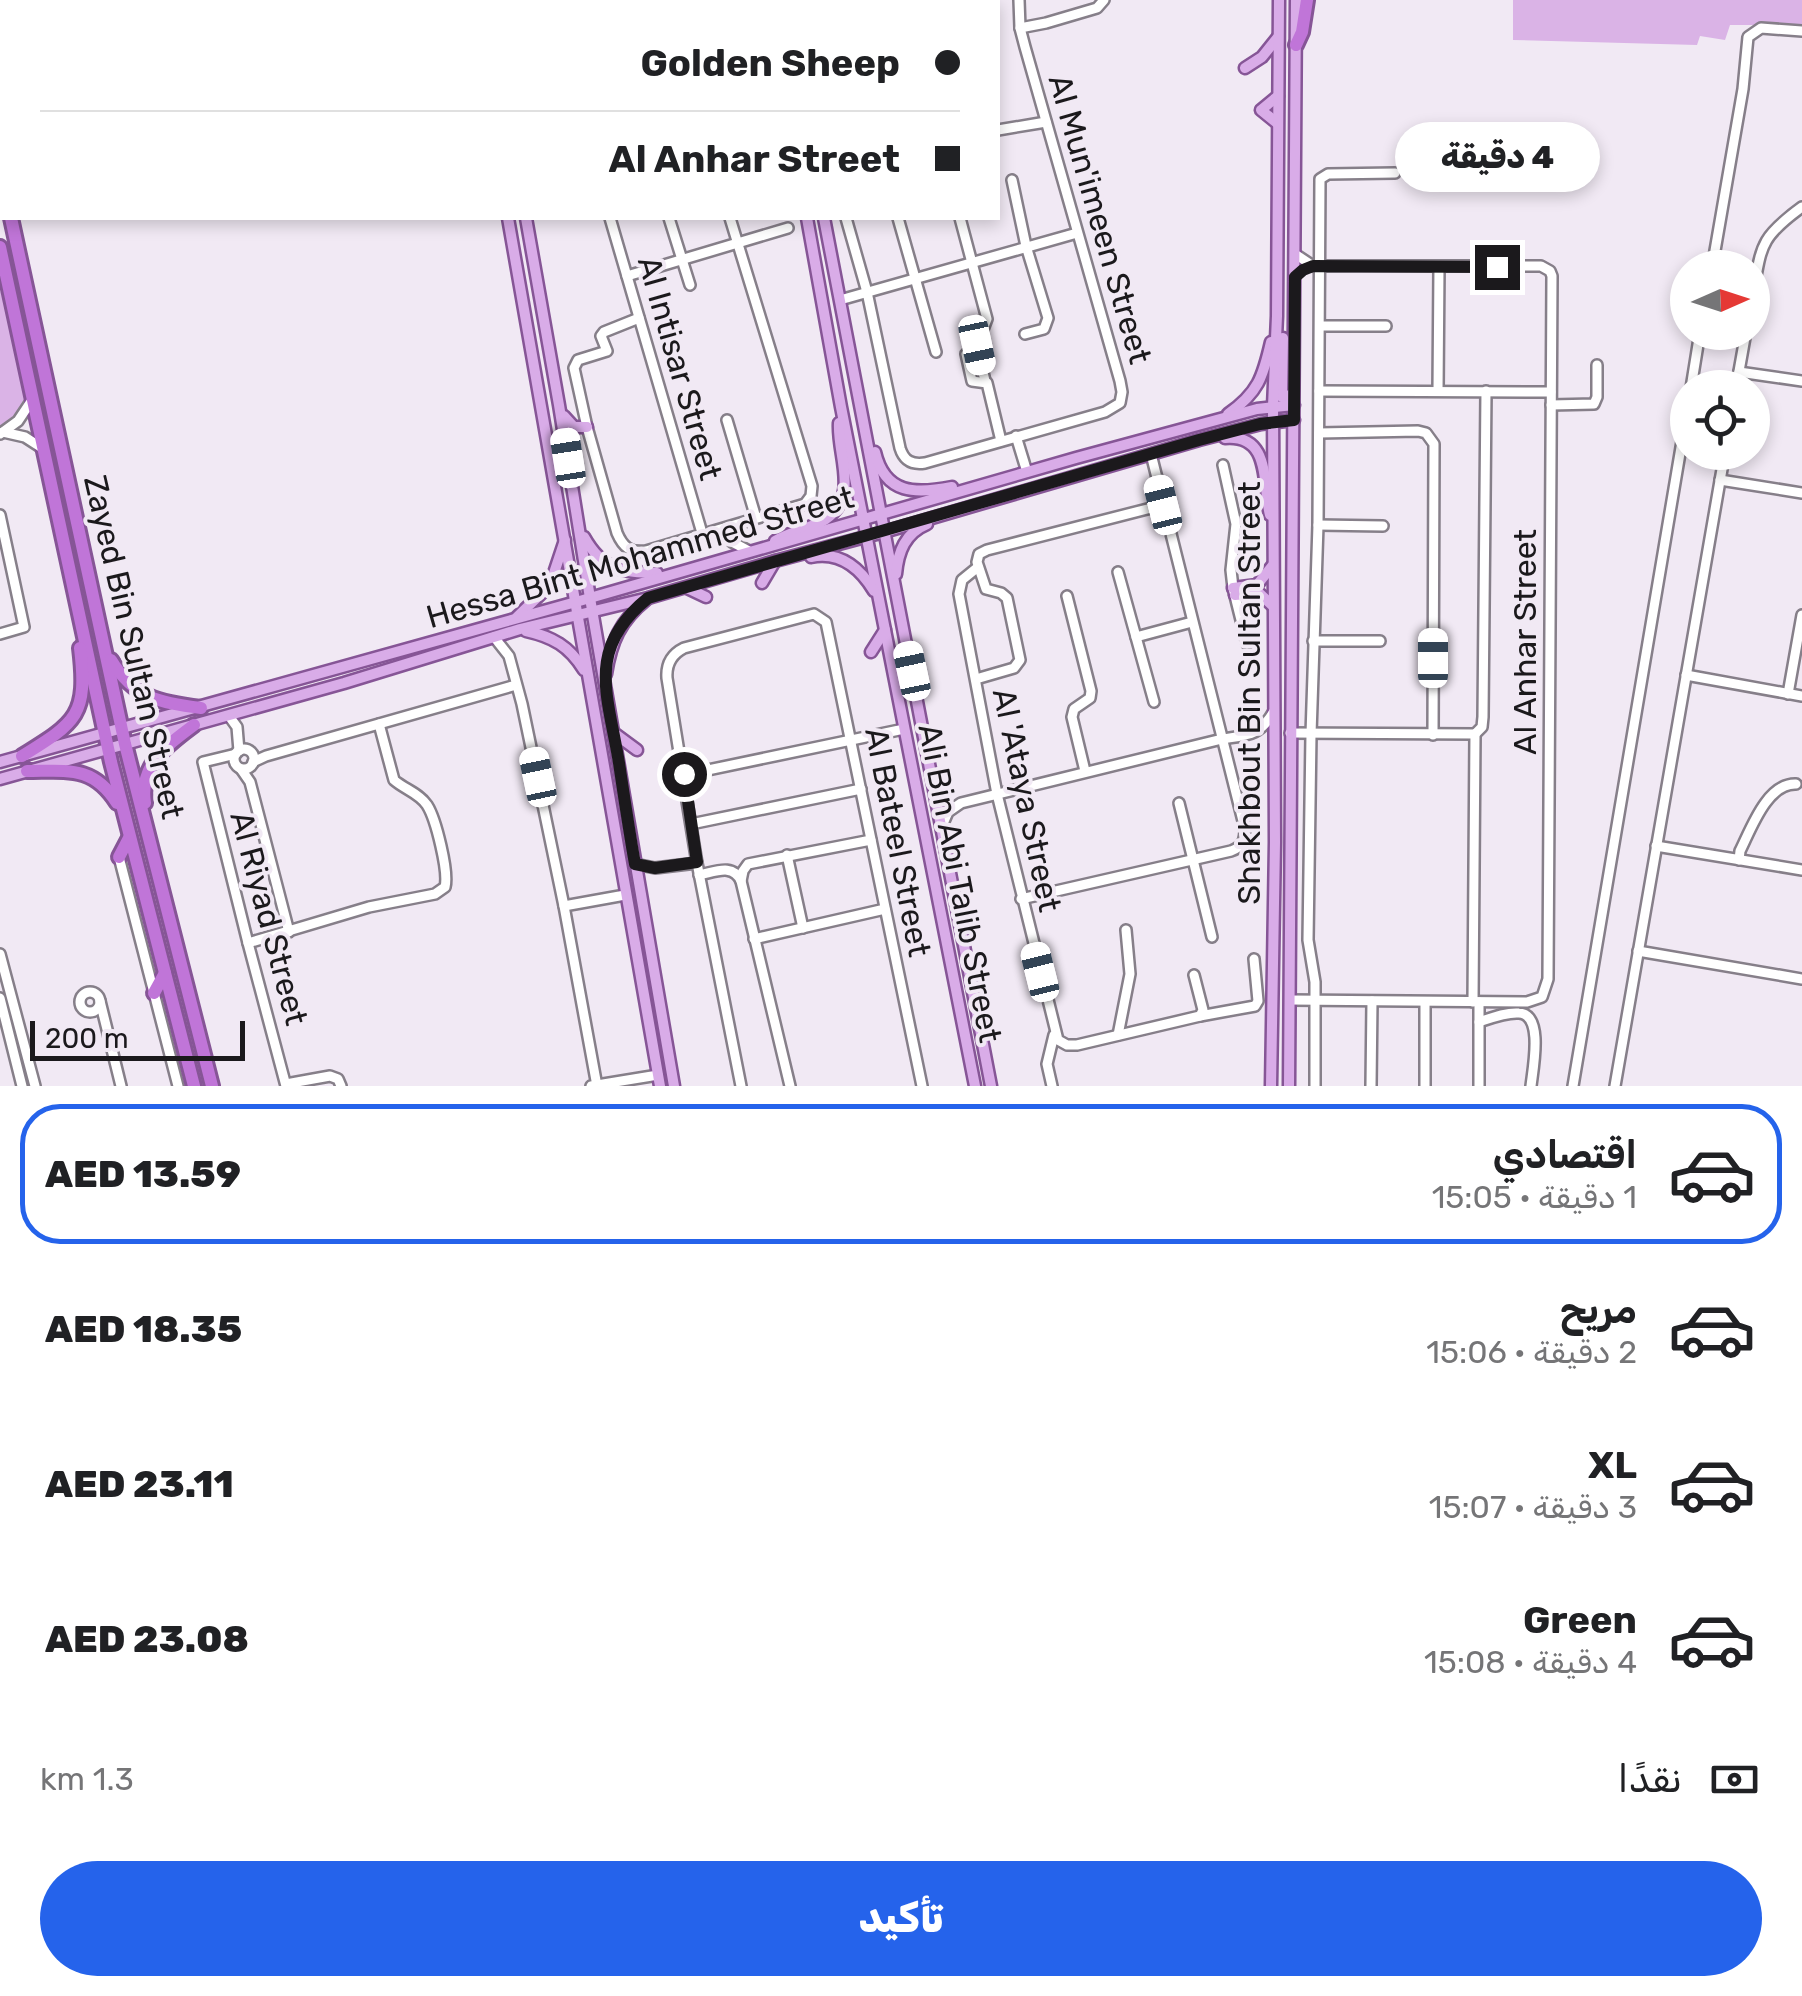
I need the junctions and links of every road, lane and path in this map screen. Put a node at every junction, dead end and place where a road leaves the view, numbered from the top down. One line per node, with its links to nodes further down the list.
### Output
1 (1019, 0): 6 (street, Al Mun'imeen Street)
2 (1104, 0): 6 (street)
3 (1279, 0): 8 (main road, Shakhbout Bin Sultan Street)
4 (1296, 0): 9 (main road, Shakhbout Bin Sultan Street)
5 (1307, 0): 9 (highway)
6 (1020, 28): 12 (street, Al Mun'imeen Street)
7 (1802, 32): 34 (street)
8 (1278, 36): 10 (main road); 11 (main road, Shakhbout Bin Sultan Street)
9 (1296, 45): 36 (main road, Shakhbout Bin Sultan Street)
10 (1245, 68)
11 (1279, 96): 13 (main road, Shakhbout Bin Sultan Street); 13 (main road)
12 (1046, 122): 14 (street); 30 (street, Al Mun'imeen Street)
13 (1278, 125): 41 (main road, Shakhbout Bin Sultan Street)
14 (1000, 130)
15 (1395, 174): 39 (street)
16 (1012, 180): 32 (street)
17 (1802, 207): 35 (street)
18 (11, 220): 64 (highway, Zayed Bin Sultan Street)
19 (508, 220): 105 (main road)
20 (526, 220): 65 (main road)
21 (611, 220): 42 (street, Al Intisar Street)
22 (671, 220): 37 (street)
23 (731, 220): 31 (street)
24 (807, 220): 69 (main road, Ali Bin Abi Talib Street)
25 (824, 220): 47 (main road, Ali Bin Abi Talib Street)
26 (847, 220): 46 (street, Al Mun'imeen Street)
27 (899, 220): 44 (street)
28 (961, 220): 38 (street)
29 (788, 228): 31 (street)
30 (1076, 233): 32 (street); 78 (street, Al Mun'imeen Street)
31 (738, 243): 37 (street); 95 (street)
32 (1026, 246): 38 (street); 52 (street)
33 (0, 247): 55 (highway, Zayed Bin Sultan Street)
34 (1715, 250)
35 (1762, 250)
36 (1295, 254): 39 (street); 43 (main road, Shakhbout Bin Sultan Street)
37 (682, 260): 42 (street); 45 (street)
38 (973, 260): 44 (street); 80 (street)
39 (1316, 266): 40 (street, Al Anhar Street); 43 (street); 50 (street)
40 (1438, 267): 60 (street); 62 (street, Al Anhar Street)
41 (1277, 273): 48 (main road, Shakhbout Bin Sultan Street); 58 (main road)
42 (627, 276): 49 (street, Al Intisar Street)
43 (1295, 277): 58 (main road, Shakhbout Bin Sultan Street)
44 (915, 278): 46 (street); 53 (street)
45 (690, 285)
46 (867, 292): 47 (street); 80 (street, Al Mun'imeen Street)
47 (840, 300): 70 (main road, Ali Bin Abi Talib Street)
48 (1277, 316): 68 (main road, Shakhbout Bin Sultan Street); 71 (main road)
49 (640, 318): 75 (street); 103 (street, Al Intisar Street)
50 (1320, 326): 51 (street); 59 (street)
51 (1386, 326)
52 (1025, 334)
53 (936, 352)
54 (1597, 365): 67 (street)
55 (28, 373): 63 (highway, Zayed Bin Sultan Street); 64 (highway)
56 (1770, 376): 57 (street)
57 (1802, 381)
58 (1295, 386): 66 (main road, Shakhbout Bin Sultan Street)
59 (1319, 391): 60 (street); 76 (street)
60 (1438, 391): 61 (street)
61 (1486, 392): 62 (street); 160 (street)
62 (1551, 392): 67 (street, Al Anhar Street)
63 (33, 398): 77 (street); 81 (highway, Zayed Bin Sultan Street)
64 (51, 400): 138 (highway, Zayed Bin Sultan Street)
65 (560, 405): 75 (main road); 83 (main road)
66 (1294, 405): 68 (main road, Hessa Bint Mohammed Street); 73 (main road, Shakhbout Bin Sultan Street)
67 (1551, 405): 221 (street, Al Anhar Street)
68 (1274, 406): 71 (main road, Hessa Bint Mohammed Street); 74 (main road, Shakhbout Bin Sultan Street)
69 (841, 407): 96 (main road, Ali Bin Abi Talib Street); 106 (main road)
70 (860, 407): 89 (main road); 93 (main road, Ali Bin Abi Talib Street)
71 (1222, 418): 87 (main road, Hessa Bint Mohammed Street)
72 (727, 420): 95 (street)
73 (1294, 420): 74 (main road, Hessa Bint Mohammed Street); 156 (main road, Shakhbout Bin Sultan Street)
74 (1274, 422): 79 (main road, Hessa Bint Mohammed Street); 97 (main road, Shakhbout Bin Sultan Street)
75 (588, 430): 83 (main road); 103 (street)
76 (1318, 432): 98 (street); 159 (street)
77 (2, 433): 81 (street)
78 (1016, 436): 80 (street, Al Mun'imeen Street); 87 (street)
79 (1199, 440): 82 (main road, Hessa Bint Mohammed Street); 97 (main road)
80 (1001, 441)
81 (44, 450): 121 (highway, Zayed Bin Sultan Street)
82 (1151, 454): 91 (street); 92 (main road, Hessa Bint Mohammed Street)
83 (568, 458): 100 (main road)
84 (1223, 464): 116 (street)
85 (1677, 470): 254 (street)
86 (1722, 470): 88 (street)
87 (1027, 472): 89 (main road, Hessa Bint Mohammed Street)
88 (1720, 480): 90 (street); 141 (street)
89 (978, 486): 93 (main road, Hessa Bint Mohammed Street)
90 (1802, 493)
91 (1163, 505): 111 (street); 128 (street)
92 (964, 508): 102 (main road, Hessa Bint Mohammed Street); 134 (main road)
93 (881, 514): 96 (main road, Hessa Bint Mohammed Street); 102 (main road, Ali Bin Abi Talib Street)
94 (0, 515): 131 (street)
95 (756, 518): 101 (street)
96 (863, 520): 104 (main road, Ali Bin Abi Talib Street); 106 (main road, Hessa Bint Mohammed Street)
97 (1274, 524): 110 (main road, Shakhbout Bin Sultan Street)
98 (1318, 525): 99 (street); 136 (street)
99 (1383, 526)
100 (579, 528): 113 (main road); 119 (main road)
101 (727, 532): 103 (street); 107 (street); 108 (street)
102 (884, 532): 104 (main road, Hessa Bint Mohammed Street); 134 (main road, Ali Bin Abi Talib Street)
103 (702, 533)
104 (867, 536): 109 (main road, Hessa Bint Mohammed Street); 123 (main road, Ali Bin Abi Talib Street)
105 (566, 539): 122 (main road); 129 (main road)
106 (766, 547): 107 (main road, Hessa Bint Mohammed Street)
107 (749, 551): 108 (main road, Hessa Bint Mohammed Street)
108 (716, 560): 113 (main road, Hessa Bint Mohammed Street)
109 (776, 560): 114 (main road); 115 (main road, Hessa Bint Mohammed Street); 123 (main road)
110 (1274, 564): 116 (main road); 124 (main road, Shakhbout Bin Sultan Street)
111 (978, 568): 142 (street, Al 'Ataya Street); 142 (street)
112 (1118, 572): 133 (street)
113 (668, 574): 119 (main road, Hessa Bint Mohammed Street)
114 (762, 583)
115 (686, 587): 118 (main road); 120 (main road, Hessa Bint Mohammed Street)
116 (1234, 591): 124 (main road); 137 (street)
117 (1066, 596): 171 (street)
118 (706, 597)
119 (590, 598): 122 (main road, Hessa Bint Mohammed Street); 125 (main road)
120 (648, 598): 125 (main road, Hessa Bint Mohammed Street); 144 (main road)
121 (78, 600): 163 (highway, Zayed Bin Sultan Street); 167 (highway)
122 (576, 602): 126 (main road); 129 (main road, Hessa Bint Mohammed Street)
123 (880, 602): 130 (main road, Ali Bin Abi Talib Street)
124 (1274, 606): 149 (main road, Shakhbout Bin Sultan Street)
125 (592, 612): 126 (main road, Hessa Bint Mohammed Street); 144 (main road)
126 (577, 615): 129 (main road, Hessa Bint Mohammed Street); 140 (main road)
127 (1802, 615): 145 (street)
128 (1192, 622): 133 (street); 161 (street)
129 (518, 624): 132 (main road, Hessa Bint Mohammed Street); 140 (main road); 148 (main road, Hessa Bint Mohammed Street)
130 (886, 629): 139 (main road); 154 (main road, Ali Bin Abi Talib Street)
131 (0, 634)
132 (494, 637): 143 (street); 150 (main road, Hessa Bint Mohammed Street)
133 (1136, 637): 147 (street)
134 (905, 640): 176 (main road, Ali Bin Abi Talib Street)
135 (1380, 640): 136 (street)
136 (1313, 641): 158 (street)
137 (1248, 644)
138 (106, 650): 148 (highway); 153 (highway, Zayed Bin Sultan Street)
139 (871, 652)
140 (588, 676): 198 (main road)
141 (1686, 676): 145 (street); 185 (street)
142 (976, 679): 177 (street, Al 'Ataya Street)
143 (516, 684): 151 (street); 200 (street)
144 (604, 685): 155 (main road)
145 (1788, 694): 146 (street)
146 (1802, 696)
147 (1154, 702)
148 (201, 708): 153 (main road, Hessa Bint Mohammed Street)
149 (1274, 710): 157 (street); 165 (main road, Shakhbout Bin Sultan Street)
150 (235, 714): 152 (main road, Hessa Bint Mohammed Street); 168 (street)
151 (379, 724): 168 (street); 204 (street)
152 (194, 725): 164 (main road, Hessa Bint Mohammed Street); 193 (highway)
153 (122, 729): 163 (main road, Hessa Bint Mohammed Street); 164 (highway, Zayed Bin Sultan Street)
154 (904, 729): 162 (street); 244 (main road, Ali Bin Abi Talib Street)
155 (614, 733): 166 (main road); 191 (main road)
156 (1290, 733): 158 (street); 216 (main road, Shakhbout Bin Sultan Street)
157 (1254, 734): 161 (street); 165 (street)
158 (1311, 734): 159 (street); 217 (street)
159 (1432, 734): 160 (street)
160 (1475, 734): 221 (street)
161 (1222, 739): 171 (street); 189 (street)
162 (852, 740): 172 (street); 172 (street, Al Bateel Street); 175 (street, Al Bateel Street)
163 (107, 741): 164 (main road, Hessa Bint Mohammed Street); 167 (main road, Hessa Bint Mohammed Street); 170 (main road, Hessa Bint Mohammed Street); 180 (highway, Zayed Bin Sultan Street)
164 (125, 744): 193 (highway, Zayed Bin Sultan Street)
165 (1275, 747): 247 (main road, Shakhbout Bin Sultan Street)
166 (637, 750)
167 (22, 756): 169 (main road, Hessa Bint Mohammed Street)
168 (244, 759): 204 (street); 207 (street, Al Riyad Street)
169 (0, 762)
170 (28, 771): 173 (main road, Hessa Bint Mohammed Street); 180 (highway)
171 (1085, 771): 177 (street)
172 (684, 774): 181 (street)
173 (0, 779)
174 (1796, 784): 188 (street)
175 (861, 789): 181 (street); 184 (street, Al Bateel Street)
176 (935, 793): 179 (street); 182 (main road, Ali Bin Abi Talib Street)
177 (997, 794): 179 (street); 199 (street, Al 'Ataya Street)
178 (1179, 802): 189 (street)
179 (960, 803): 182 (street)
180 (124, 813): 183 (highway, Zayed Bin Sultan Street)
181 (691, 824): 190 (street)
182 (941, 829): 245 (main road, Ali Bin Abi Talib Street)
183 (129, 838): 187 (highway); 211 (highway, Zayed Bin Sultan Street)
184 (872, 840): 186 (street); 201 (street, Al Bateel Street)
185 (1656, 846): 188 (street); 208 (street)
186 (787, 856): 196 (street); 202 (street)
187 (120, 857): 214 (street)
188 (1739, 860): 194 (street)
189 (1193, 861): 199 (street); 205 (street)
190 (697, 862): 192 (street); 195 (street)
191 (635, 864): 192 (street); 197 (main road)
192 (660, 868): 197 (street)
193 (156, 870): 237 (highway, Zayed Bin Sultan Street)
194 (1802, 870)
195 (699, 874): 196 (street); 241 (street)
196 (741, 881): 206 (street)
197 (638, 883): 240 (main road)
198 (626, 895): 200 (street); 230 (main road)
199 (1021, 899): 226 (street, Al 'Ataya Street)
200 (564, 906): 239 (street)
201 (885, 910): 202 (street); 243 (street, Al Bateel Street)
202 (803, 928): 206 (street)
203 (1126, 930): 227 (street)
204 (288, 932): 207 (street)
205 (1212, 937)
206 (754, 939): 242 (street)
207 (248, 943): 231 (street, Al Riyad Street)
208 (1638, 952): 213 (street); 255 (street)
209 (0, 954): 233 (street)
210 (1254, 959): 223 (street)
211 (165, 974): 214 (highway); 229 (highway, Zayed Bin Sultan Street)
212 (1194, 975): 223 (street)
213 (1802, 979)
214 (154, 993): 228 (street)
215 (0, 998): 232 (street)
216 (1290, 1000): 217 (street, Al Anhar Street); 248 (main road, Shakhbout Bin Sultan Street)
217 (1315, 1000): 219 (street, Al Anhar Street); 249 (street)
218 (100, 1002): 222 (street); 222 (street); 225 (street)
219 (1372, 1002): 220 (street, Al Anhar Street); 250 (street)
220 (1425, 1002): 221 (street, Al Anhar Street); 251 (street)
221 (1476, 1002): 224 (street)
222 (90, 1013): 225 (street)
223 (1200, 1016): 227 (street)
224 (1479, 1022): 252 (street); 253 (street)
225 (106, 1030): 234 (street)
226 (1055, 1033): 227 (street); 246 (street, Al 'Ataya Street)
227 (1118, 1036)
228 (168, 1048): 229 (highway); 235 (street)
229 (187, 1059): 236 (highway, Zayed Bin Sultan Street)
230 (659, 1080): 239 (street)
231 (286, 1085): 238 (street)
232 (22, 1086)
233 (35, 1086)
234 (121, 1086)
235 (178, 1086)
236 (194, 1086)
237 (212, 1086)
238 (341, 1086)
239 (595, 1086)
240 (674, 1086)
241 (741, 1086)
242 (790, 1086)
243 (922, 1086)
244 (975, 1086)
245 (992, 1086)
246 (1052, 1086)
247 (1271, 1086)
248 (1288, 1086)
249 (1315, 1086)
250 (1371, 1086)
251 (1425, 1086)
252 (1478, 1086)
253 (1532, 1086)
254 (1573, 1086)
255 (1615, 1086)

